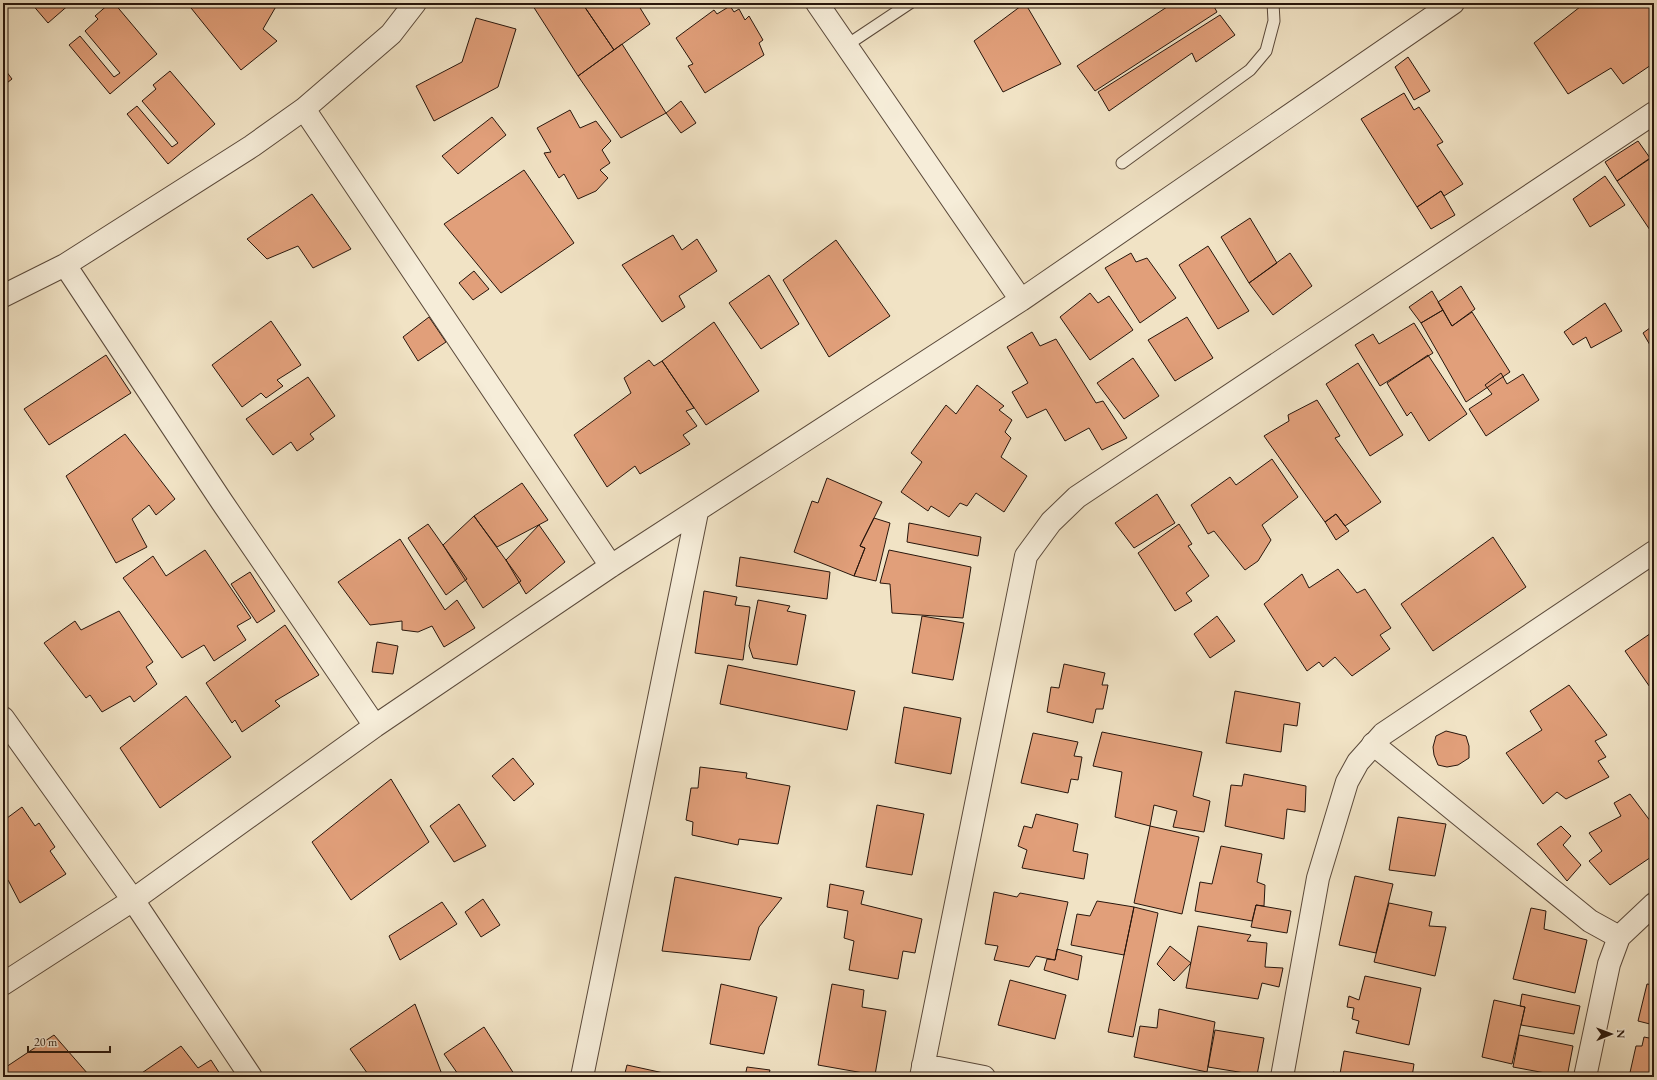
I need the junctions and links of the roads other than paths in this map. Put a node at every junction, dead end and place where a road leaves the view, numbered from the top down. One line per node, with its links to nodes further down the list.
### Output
1 (416, 3): 7 (street)
2 (817, 3): 6 (street)
3 (910, 3): 6 (lane)
4 (1273, 3): 9 (lane)
5 (1453, 3): 12 (street)
6 (847, 45): 12 (street)
7 (304, 108): 10 (street); 15 (street)
8 (1654, 113): 23 (street)
9 (1122, 163)
10 (65, 265): 11 (street); 17 (street)
11 (3, 296)
12 (1021, 300): 13 (street)
13 (697, 512): 15 (street); 25 (street)
14 (1654, 552): 18 (street)
15 (612, 566): 17 (street)
16 (3, 718): 19 (street)
17 (375, 726): 19 (street)
18 (1373, 744): 21 (street); 27 (street)
19 (133, 900): 22 (street); 24 (street)
20 (1654, 904): 21 (street)
21 (1619, 937): 28 (street)
22 (3, 984)
23 (922, 1071): 26 (street)
24 (251, 1077)
25 (582, 1077)
26 (984, 1077)
27 (1282, 1077)
28 (1585, 1077)

